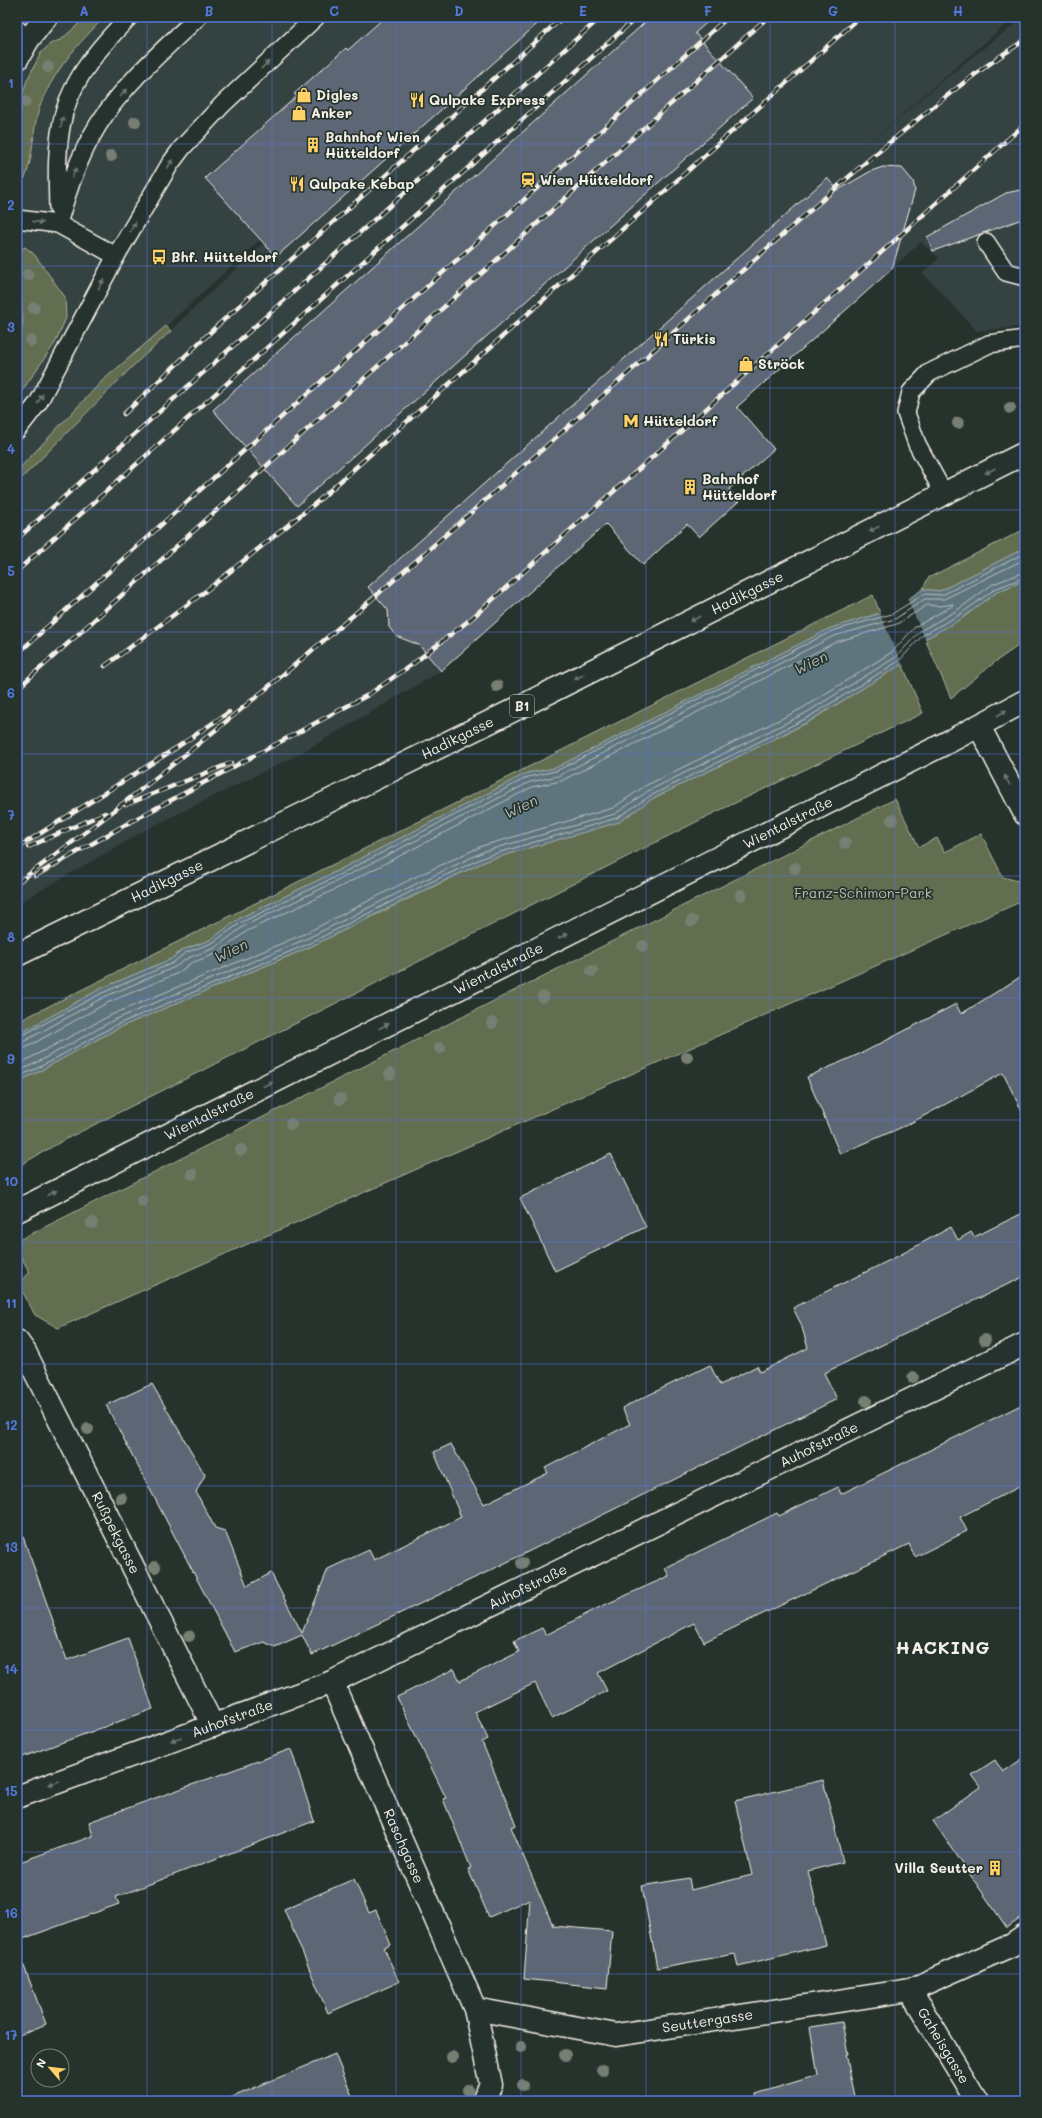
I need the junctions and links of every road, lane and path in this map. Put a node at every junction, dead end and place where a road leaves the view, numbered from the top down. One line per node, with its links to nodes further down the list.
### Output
1 (46, 17): 5 (street)
2 (129, 17): 8 (lane, one-way to 2)
3 (198, 17): 8 (lane, one-way to 3)
4 (316, 17): 10 (lane, one-way to 4)
5 (23, 35): 6 (street)
6 (17, 59)
7 (17, 219): 8 (lane, one-way to 8)
8 (58, 224): 10 (lane)
9 (986, 242): 11 (lane)
10 (116, 256): 13 (lane, one-way to 10)
11 (1025, 277)
12 (1025, 339): 15 (lane)
13 (17, 430)
14 (1025, 453): 15 (street, Hadikgasse / B1, one-way to 15)
15 (944, 494): 19 (street, Hadikgasse / B1, one-way to 19)
16 (1025, 701): 17 (street, Wientalstraße, one-way to 16)
17 (979, 726): 18 (street, one-way to 17); 20 (street, Wientalstraße, one-way to 17)
18 (1025, 814)
19 (17, 955)
20 (17, 1211)
21 (17, 1341): 24 (street, Rußpekgasse)
22 (1025, 1344): 23 (street, Auhofstraße)
23 (332, 1682): 24 (street, Auhofstraße); 28 (street, Raschgasse)
24 (213, 1726): 25 (street, Auhofstraße, one-way to 25)
25 (17, 1797)
26 (1025, 1936): 27 (street, Seuttergasse)
27 (910, 1990): 28 (street, Seuttergasse); 30 (street, Gaheisgasse)
28 (475, 2009): 29 (street)
29 (483, 2101)
30 (978, 2101)

